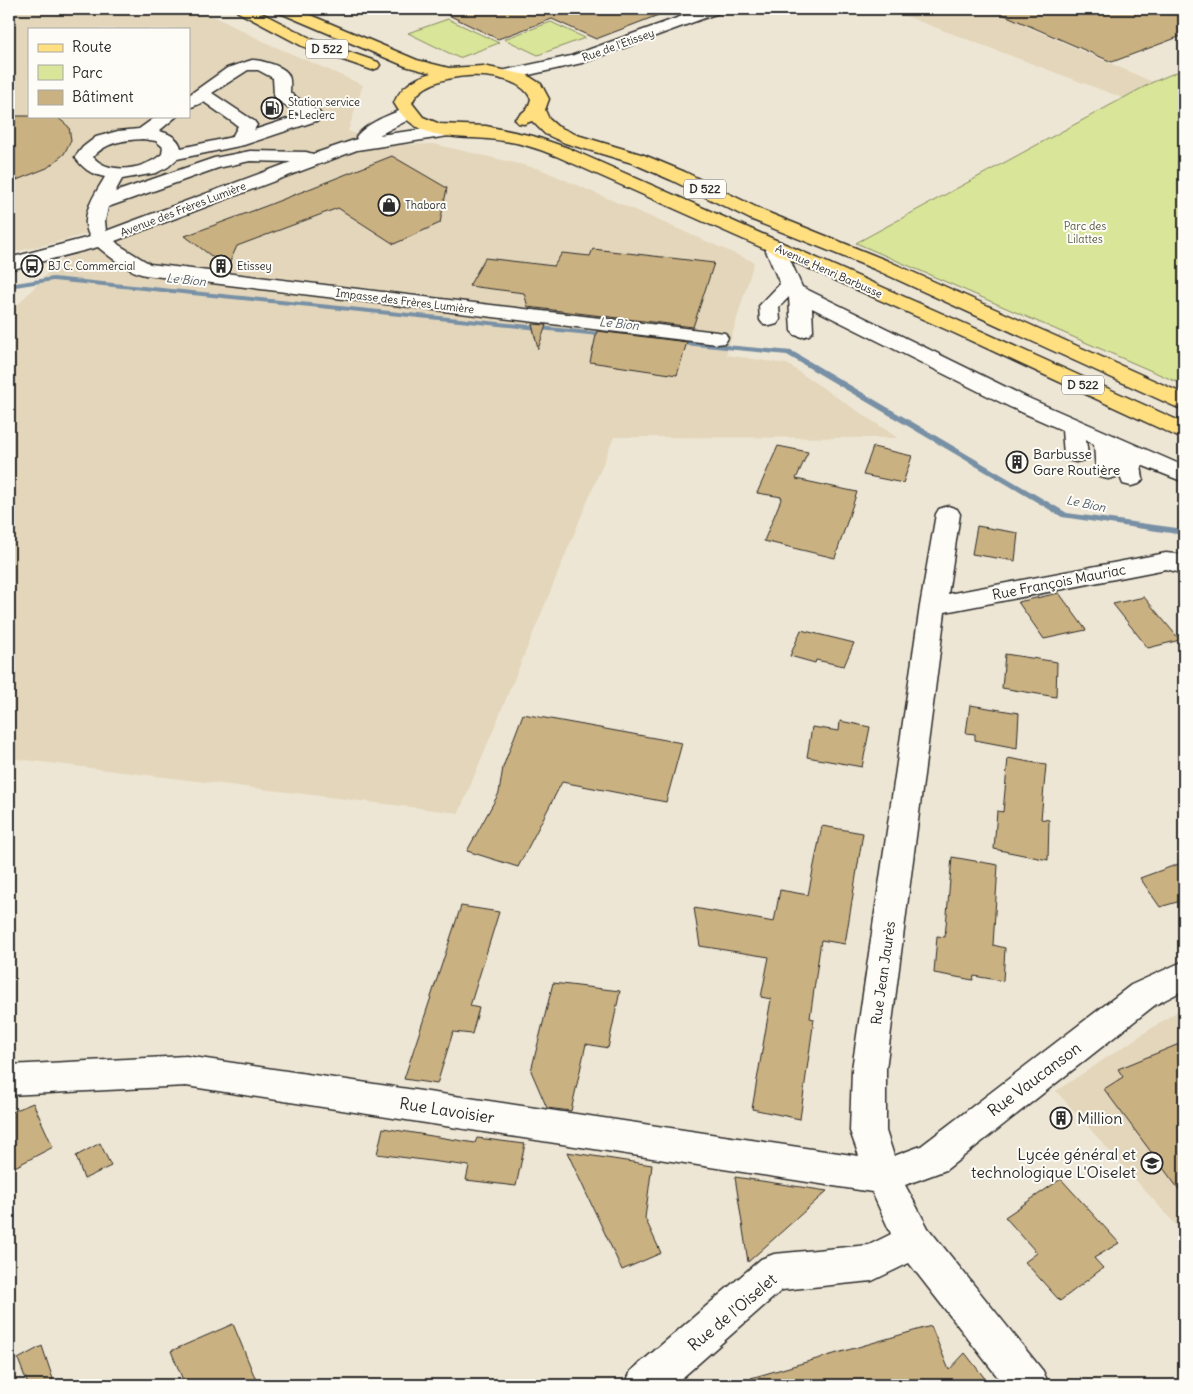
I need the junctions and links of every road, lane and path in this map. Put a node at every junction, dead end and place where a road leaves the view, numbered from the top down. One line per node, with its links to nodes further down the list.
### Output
1 (243, 9): 7 (main road, D 522)
2 (284, 9): 5 (main road, D 522)
3 (716, 9): 4 (street, Rue de l'Etissey)
4 (576, 60): 6 (street, Rue de l'Etissey); 9 (street, Rue de l'Etissey)
5 (449, 73): 6 (main road, Avenue Henri Barbusse); 7 (main road)
6 (507, 75): 9 (main road, Avenue Henri Barbusse)
7 (409, 90): 10 (main road)
8 (195, 99): 15 (street); 15 (street)
9 (536, 101): 13 (main road); 25 (main road, Avenue Henri Barbusse / D 522)
10 (406, 114): 12 (main road); 16 (street, Avenue des Frères Lumière)
11 (166, 118): 14 (street)
12 (449, 130): 13 (main road); 16 (street, Avenue des Frères Lumière)
13 (468, 132): 22 (main road, Avenue Henri Barbusse / D 522)
14 (142, 134): 17 (street); 19 (street)
15 (238, 142): 17 (street)
16 (353, 145): 18 (street, Avenue des Frères Lumière)
17 (171, 155): 19 (street)
18 (323, 156): 20 (street); 21 (street, Avenue des Frères Lumière)
19 (116, 174): 20 (street)
20 (99, 204): 21 (street)
21 (101, 240): 23 (street, Avenue des Frères Lumière); 24 (street, Impasse des Frères Lumière)
22 (774, 246): 26 (main road, Avenue Henri Barbusse / D 522); 27 (street)
23 (9, 264)
24 (717, 338)
25 (1184, 402)
26 (1184, 431)
27 (1127, 449): 28 (street); 29 (street)
28 (1184, 475)
29 (1131, 479)
30 (948, 514): 32 (street, Rue Jean Jaurès)
31 (1184, 566): 32 (street, Rue François Mauriac)
32 (933, 606): 35 (street, Rue Jean Jaurès)
33 (1184, 975): 35 (street, Rue Vaucanson)
34 (9, 1080): 35 (street, Rue Lavoisier)
35 (882, 1177): 36 (street, Rue Jean Jaurès)
36 (915, 1241): 37 (street, Rue de l'Oiselet); 38 (street, Rue Jean Jaurès)
37 (645, 1385)
38 (1029, 1385)

